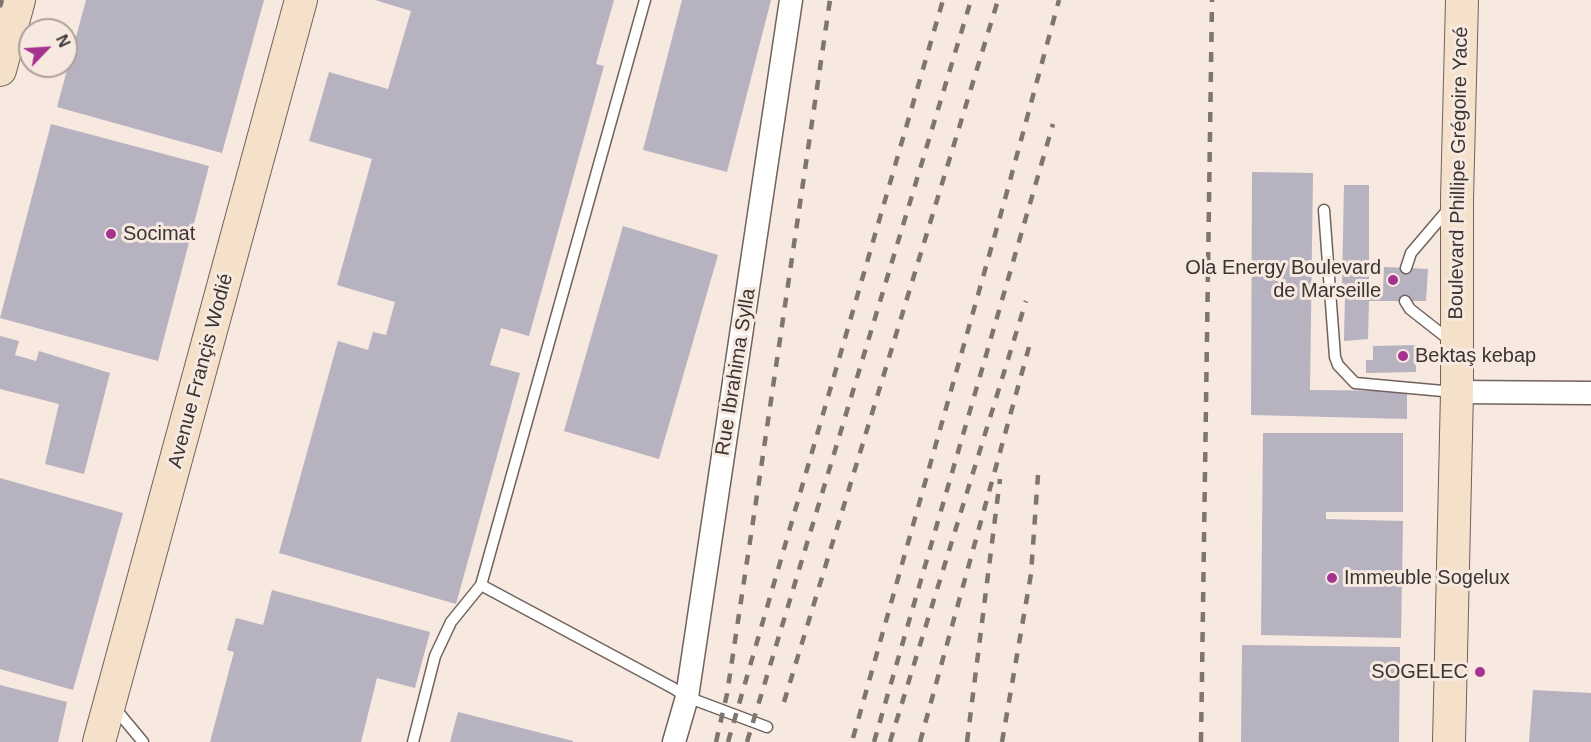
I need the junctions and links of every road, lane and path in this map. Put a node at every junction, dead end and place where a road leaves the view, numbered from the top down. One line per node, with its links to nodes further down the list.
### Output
1 (19, 0): 6 (main road)
2 (301, 0): 16 (main road, Avenue Françis Wodié)
3 (645, 0): 14 (lane)
4 (792, 0): 15 (street, Rue Ibrahima Sylla)
5 (1462, 0): 7 (main road, Boulevard Phillipe Grégoire Yacé)
6 (0, 70)
7 (1456, 199): 9 (lane); 11 (main road, Boulevard Phillipe Grégoire Yacé)
8 (1324, 210): 12 (lane)
9 (1406, 268)
10 (1405, 301): 11 (lane)
11 (1457, 347): 12 (main road, Boulevard Phillipe Grégoire Yacé)
12 (1457, 392): 13 (street); 22 (main road, Boulevard Phillipe Grégoire Yacé)
13 (1591, 393)
14 (481, 585): 15 (lane); 20 (lane)
15 (687, 697): 17 (lane); 21 (street, Rue Ibrahima Sylla)
16 (111, 704): 18 (main road, Avenue Françis Wodié); 19 (lane)
17 (767, 727)
18 (99, 742)
19 (143, 742)
20 (413, 742)
21 (674, 742)
22 (1449, 742)

